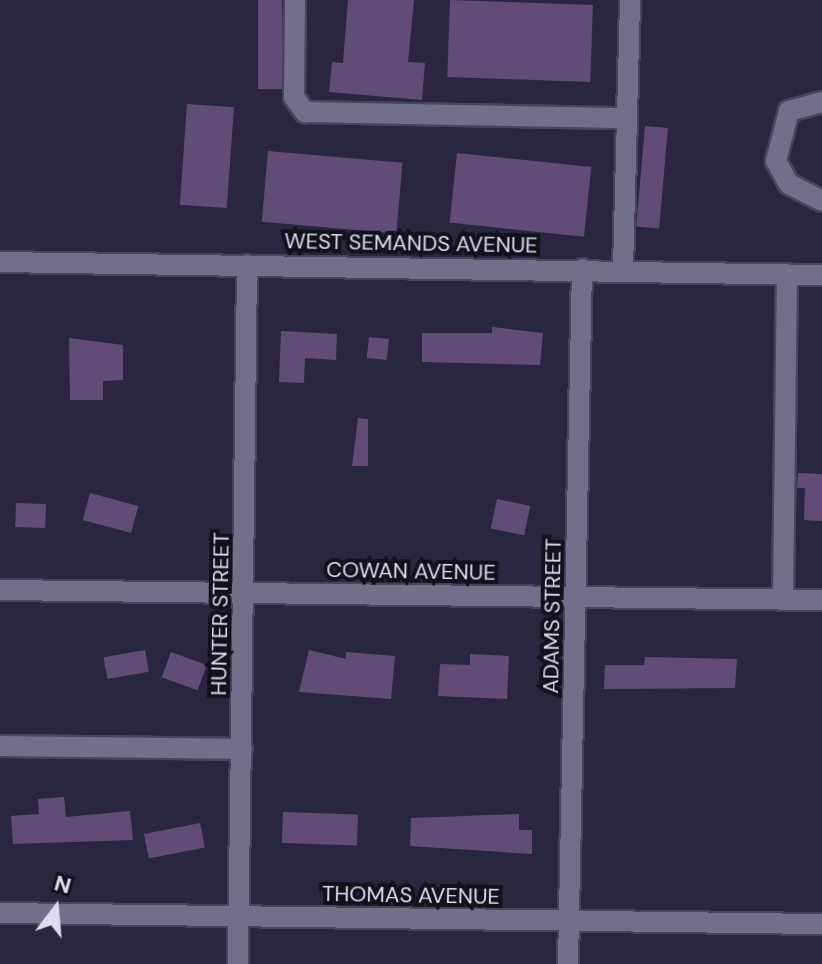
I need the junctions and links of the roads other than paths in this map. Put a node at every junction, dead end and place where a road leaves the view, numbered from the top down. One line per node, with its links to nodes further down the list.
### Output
1 (295, 0): 4 (street)
2 (630, 0): 4 (street)
3 (822, 102): 5 (street)
4 (627, 118): 9 (street)
5 (822, 201)
6 (0, 262): 7 (street, WEST SEMANDS AVENUE)
7 (247, 265): 8 (street, WEST SEMANDS AVENUE); 13 (street, HUNTER STREET)
8 (582, 269): 9 (street, WEST SEMANDS AVENUE); 14 (street, ADAMS STREET)
9 (623, 269): 10 (street, WEST SEMANDS AVENUE)
10 (787, 274): 11 (street, WEST SEMANDS AVENUE); 15 (street)
11 (822, 275)
12 (0, 590): 13 (street, COWAN AVENUE)
13 (245, 592): 14 (street, COWAN AVENUE); 18 (street, HUNTER STREET)
14 (575, 598): 15 (street, COWAN AVENUE); 21 (street, ADAMS STREET)
15 (783, 599): 16 (street, COWAN AVENUE)
16 (822, 600)
17 (0, 746): 18 (street)
18 (242, 749): 20 (street, HUNTER STREET)
19 (0, 913): 20 (street, THOMAS AVENUE)
20 (239, 917): 21 (street, THOMAS AVENUE); 23 (street, HUNTER STREET)
21 (573, 921): 22 (street, THOMAS AVENUE); 24 (street, ADAMS STREET)
22 (822, 924)
23 (238, 964)
24 (568, 964)

